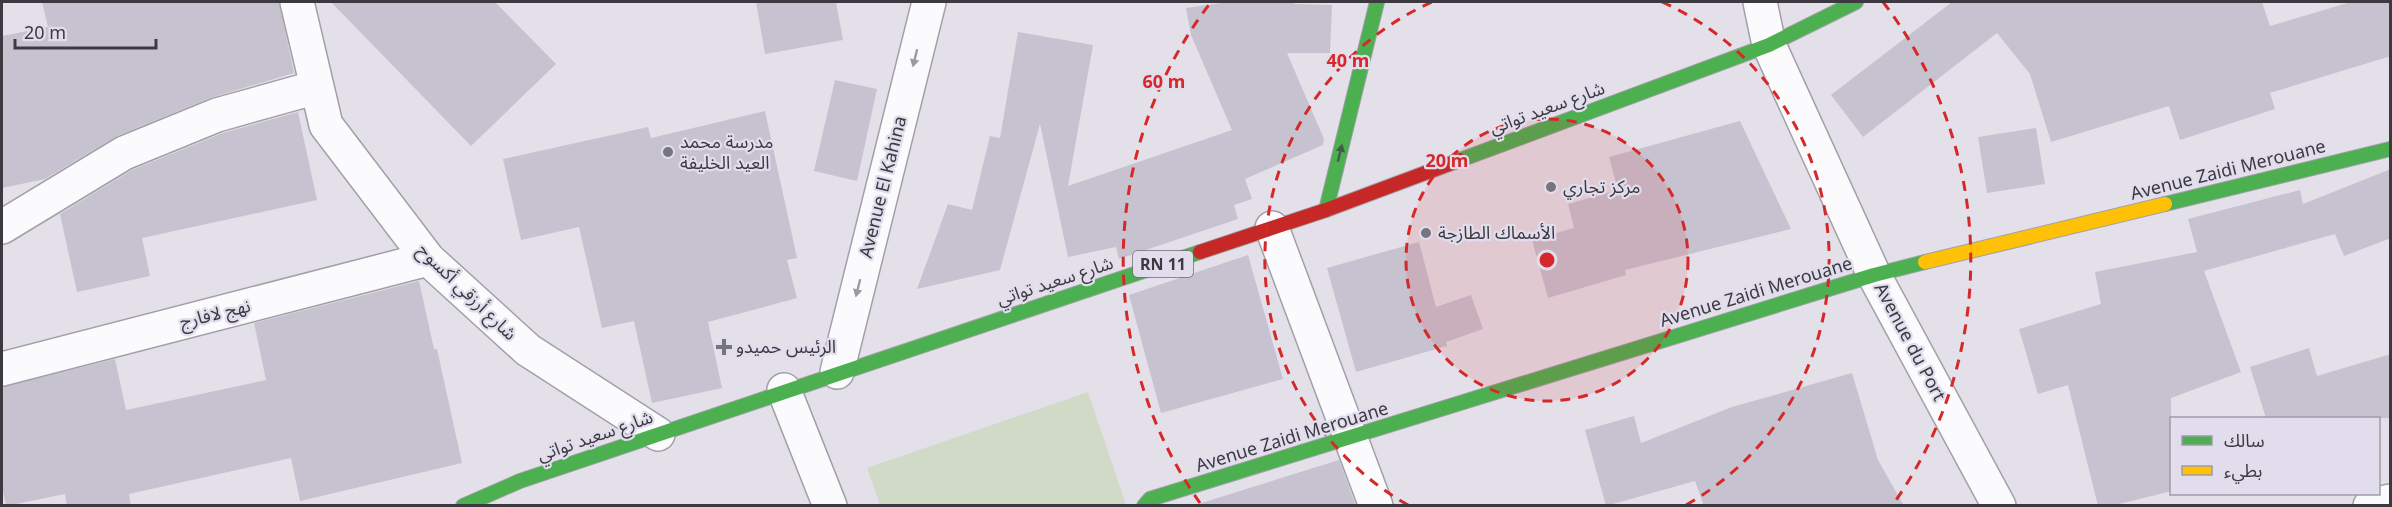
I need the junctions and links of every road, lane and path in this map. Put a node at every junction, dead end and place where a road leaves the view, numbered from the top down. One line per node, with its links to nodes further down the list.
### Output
1 (297, 2): 7 (street, شارع أرزقي أكسوح)
2 (929, 2): 15 (street, Avenue El Kahina, one-way to 15)
3 (1377, 2): 9 (street, one-way to 3)
4 (1760, 2): 6 (street, Avenue du Port)
5 (1856, 2): 6 (street, شارع سعيد تواتي / RN 11)
6 (1768, 45): 9 (street, شارع سعيد تواتي / RN 11); 13 (street, Avenue du Port)
7 (317, 87): 10 (street); 12 (street, شارع أرزقي أكسوح)
8 (2391, 149): 13 (street, Avenue Zaidi Merouane)
9 (1326, 210): 11 (street, شارع سعيد تواتي / RN 11)
10 (2, 227)
11 (1272, 228): 15 (street, شارع سعيد تواتي / RN 11); 18 (street)
12 (428, 259): 14 (street, نهج لافارج); 17 (street, شارع أرزقي أكسوح)
13 (1874, 275): 18 (street, Avenue Zaidi Merouane); 24 (street, Avenue du Port)
14 (2, 369)
15 (837, 372): 16 (street, شارع سعيد تواتي / RN 11)
16 (784, 390): 17 (street, شارع سعيد تواتي / RN 11); 21 (street)
17 (658, 434): 20 (street, شارع سعيد تواتي / RN 11)
18 (1350, 437): 22 (street, Avenue Zaidi Merouane); 23 (street)
19 (2391, 501): 25 (street)
20 (463, 506)
21 (830, 506)
22 (1144, 506)
23 (1376, 506)
24 (1999, 506)
25 (2370, 506)

